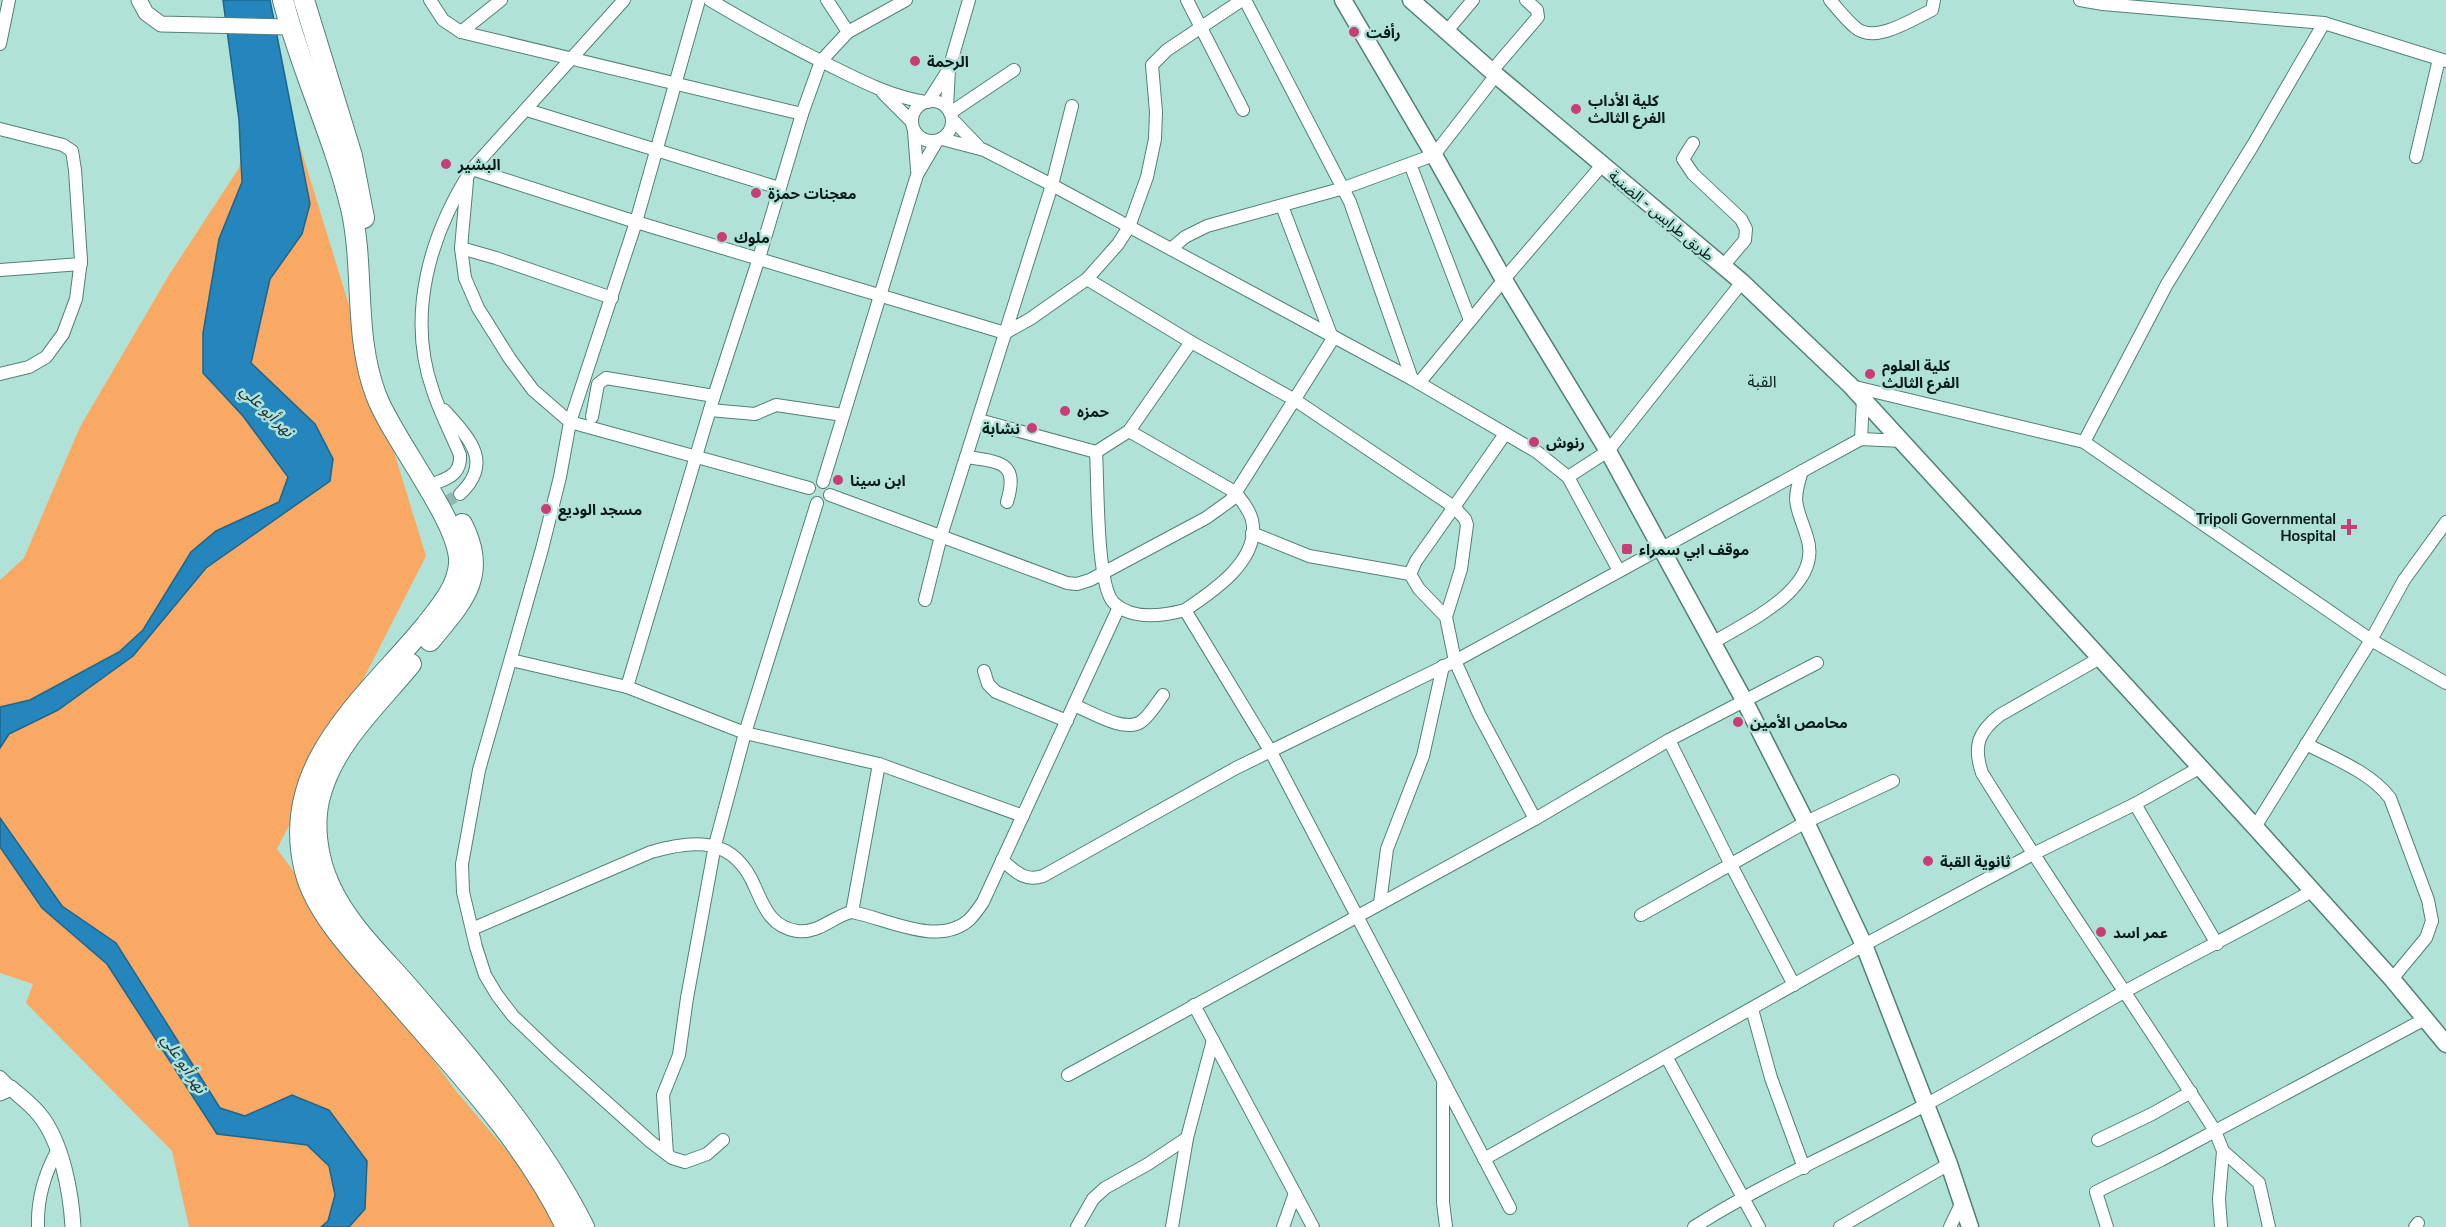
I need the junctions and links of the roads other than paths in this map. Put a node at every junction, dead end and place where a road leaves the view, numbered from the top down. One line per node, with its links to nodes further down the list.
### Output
1 (9, 0): 29 (street)
2 (139, 0): 24 (street)
3 (283, 0): 24 (main road)
4 (304, 0): 51 (main road)
5 (430, 0): 26 (street)
6 (501, 0): 26 (street)
7 (624, 0): 30 (street)
8 (699, 0): 36 (street)
9 (710, 0): 32 (street)
10 (827, 0): 27 (street)
11 (906, 0): 27 (street)
12 (969, 0): 33 (street)
13 (1187, 0): 25 (street)
14 (1244, 0): 25 (street); 59 (street)
15 (1343, 0): 50 (main road)
16 (1410, 0): 28 (main road, طريق طرابس - الضنية)
17 (1473, 0): 28 (street)
18 (1526, 0): 35 (street)
19 (1830, 0): 20 (street)
20 (1934, 0)
21 (2080, 0): 22 (street)
22 (2136, 3): 23 (street)
23 (2324, 22): 31 (street); 93 (street)
24 (286, 27): 51 (main road); 157 (main road)
25 (1200, 28): 41 (street); 62 (street)
26 (461, 32): 30 (street)
27 (848, 32): 32 (street)
28 (1446, 32): 35 (main road, طريق طرابس - الضنية)
29 (0, 44)
30 (574, 57): 36 (street); 40 (street)
31 (2442, 60): 52 (street)
32 (821, 61): 37 (street); 43 (street)
33 (949, 69): 38 (street); 42 (street)
34 (1014, 70): 42 (street)
35 (1493, 74): 50 (street); 53 (main road, طريق طرابس - الضنية)
36 (677, 83): 43 (street); 49 (street)
37 (880, 90): 38 (street); 44 (street)
38 (926, 102): 42 (street); 44 (street)
39 (1072, 106): 57 (street)
40 (527, 110): 49 (street); 55 (street)
41 (1243, 110)
42 (949, 113): 46 (street); 48 (street)
43 (802, 114): 58 (street)
44 (912, 125): 46 (street); 56 (street)
45 (0, 129): 66 (street)
46 (939, 140): 48 (street); 56 (street)
47 (1693, 143): 67 (street)
48 (984, 150): 57 (street)
49 (657, 151): 58 (street); 61 (street)
50 (1434, 155): 54 (street); 70 (main road)
51 (352, 156): 100 (main road)
52 (2416, 157)
53 (1603, 164): 67 (main road, طريق طرابس - الضنية); 70 (street)
54 (1410, 165): 59 (street); 74 (street)
55 (470, 173): 61 (street); 63 (street); 83 (street)
56 (917, 175): 72 (street)
57 (1052, 185): 62 (street); 75 (street)
58 (779, 188): 65 (street)
59 (1344, 188): 60 (street); 79 (street)
60 (1282, 206): 64 (street); 76 (street)
61 (636, 222): 65 (street); 73 (street)
62 (1129, 227): 64 (street); 69 (street)
63 (461, 248): 73 (street); 88 (street)
64 (1171, 249): 76 (street)
65 (759, 258): 72 (street); 81 (street)
66 (81, 264): 68 (street); 78 (street)
67 (1723, 266): 71 (main road, طريق طرابس - الضنية)
68 (0, 270)
69 (1087, 279): 75 (street); 77 (street)
70 (1504, 280): 74 (street); 94 (main road)
71 (1742, 282): 80 (main road, طريق طرابس - الضنية); 94 (street)
72 (880, 294): 75 (street); 85 (street)
73 (612, 298): 88 (street)
74 (1470, 320): 79 (street)
75 (1005, 333): 87 (street)
76 (1332, 336): 79 (street); 82 (street)
77 (1191, 342): 82 (street); 89 (street)
78 (0, 374)
79 (1416, 381): 90 (street)
80 (1857, 393): 91 (street); 92 (main road, طريق طرابس - الضنية); 93 (street)
81 (714, 396): 84 (street); 86 (street)
82 (1295, 400): 103 (street); 108 (street)
83 (437, 403): 100 (street); 104 (street)
84 (710, 410): 85 (street); 96 (street)
85 (843, 415): 101 (street)
86 (592, 417)
87 (979, 420): 95 (street); 97 (street)
88 (570, 422): 96 (street); 123 (street)
89 (1129, 431): 95 (street); 103 (street)
90 (1505, 434): 99 (street); 108 (street)
91 (1861, 439): 92 (street); 98 (street)
92 (1902, 441): 122 (main road, طريق طرابس - الضنية)
93 (2084, 441): 120 (street)
94 (1608, 451): 99 (street); 112 (main road)
95 (1096, 452): 114 (street)
96 (697, 456): 102 (street); 128 (street)
97 (966, 457): 106 (street); 111 (street)
98 (1802, 471): 112 (street); 121 (street)
99 (1568, 477): 113 (street)
100 (438, 482): 157 (main road)
101 (823, 482): 102 (street); 105 (street)
102 (809, 488): 107 (street)
103 (1235, 492): 110 (street); 114 (street)
104 (460, 494)
105 (830, 495): 107 (street); 111 (street)
106 (1006, 502)
107 (817, 503): 133 (street)
108 (1454, 507): 115 (street); 119 (street)
109 (2446, 522): 120 (street)
110 (1252, 533): 115 (street); 118 (street)
111 (940, 536): 114 (street); 116 (street)
112 (1662, 547): 113 (street); 121 (main road)
113 (1619, 571): 125 (street)
114 (1102, 572): 117 (street)
115 (1410, 574): 119 (street)
116 (925, 600)
117 (1119, 607): 118 (street); 131 (street)
118 (1185, 610): 136 (street)
119 (1446, 617): 125 (street)
120 (2371, 640): 127 (street); 135 (street)
121 (1714, 642): 130 (main road)
122 (2100, 658): 138 (main road, طريق طرابس - الضنية); 146 (street)
123 (511, 660): 128 (street); 154 (street)
124 (1817, 663): 130 (street)
125 (1449, 664): 136 (street); 142 (street); 150 (street)
126 (984, 671): 132 (street)
127 (2446, 683)
128 (627, 687): 133 (street)
129 (1163, 695): 131 (street)
130 (1744, 700): 134 (street); 143 (main road)
131 (1074, 705): 132 (street)
132 (1067, 720): 141 (street)
133 (745, 733): 137 (street); 145 (street)
134 (1669, 740): 142 (street); 148 (street)
135 (2306, 744): 144 (street); 158 (street)
136 (1271, 752): 147 (street); 152 (street)
137 (879, 764): 141 (street); 151 (street)
138 (2199, 768): 140 (street); 144 (main road, طريق طرابس - الضنية)
139 (1893, 781): 143 (street)
140 (2135, 804): 146 (street); 155 (street)
141 (1023, 816): 147 (street)
142 (1535, 819): 150 (street)
143 (1806, 822): 148 (street); 156 (main road)
144 (2255, 827): 149 (main road, طريق طرابس - الضنية)
145 (715, 845): 151 (street); 154 (street); 180 (street)
146 (2033, 854): 156 (street); 160 (street)
147 (1002, 861): 151 (street)
148 (1730, 864): 153 (street); 159 (street)
149 (2312, 891): 155 (street); 158 (main road, طريق طرابس - الضنية)
150 (1380, 903): 152 (street)
151 (852, 912)
152 (1357, 915): 161 (street); 169 (street)
153 (1641, 915)
154 (472, 929): 180 (street)
155 (2217, 944): 160 (street)
156 (1864, 945): 159 (street); 173 (main road)
157 (365, 951): 170 (main road)
158 (2392, 979): 163 (main road, طريق طرابس - الضنية)
159 (1794, 985): 162 (street)
160 (2126, 991): 172 (street); 173 (street)
161 (1194, 1005): 164 (street); 167 (street)
162 (1752, 1009): 166 (street); 183 (street)
163 (2425, 1019): 165 (main road, طريق طرابس - الضنية); 174 (street)
164 (1213, 1040): 175 (street); 184 (street)
165 (2446, 1044)
166 (1667, 1058): 181 (street); 185 (street)
167 (1068, 1075)
168 (0, 1077): 171 (street)
169 (1443, 1078): 181 (street); 196 (street)
170 (478, 1085): 190 (main road); 191 (main road)
171 (6, 1090): 178 (street)
172 (2191, 1092): 174 (street); 177 (street)
173 (1926, 1104): 182 (main road); 183 (street)
174 (2215, 1131): 179 (street); 202 (street)
175 (1187, 1138): 192 (street); 193 (street)
176 (723, 1140): 180 (street)
177 (2098, 1140)
178 (57, 1151): 188 (street); 189 (street)
179 (2223, 1151): 203 (street); 204 (street)
180 (667, 1154)
181 (1484, 1159): 187 (street)
182 (1949, 1164): 186 (main road); 199 (street)
183 (1804, 1168): 185 (street)
184 (1295, 1193): 194 (street); 195 (street)
185 (1742, 1197): 197 (street); 198 (street)
186 (1962, 1202): 200 (street); 201 (main road)
187 (1510, 1208)
188 (38, 1227)
189 (73, 1227)
190 (566, 1227)
191 (584, 1227)
192 (1077, 1227)
193 (1172, 1227)
194 (1283, 1227)
195 (1313, 1227)
196 (1446, 1227)
197 (1695, 1227)
198 (1760, 1227)
199 (1840, 1227)
200 (1950, 1227)
201 (1970, 1227)
202 (2107, 1227)
203 (2221, 1227)
204 (2269, 1227)

